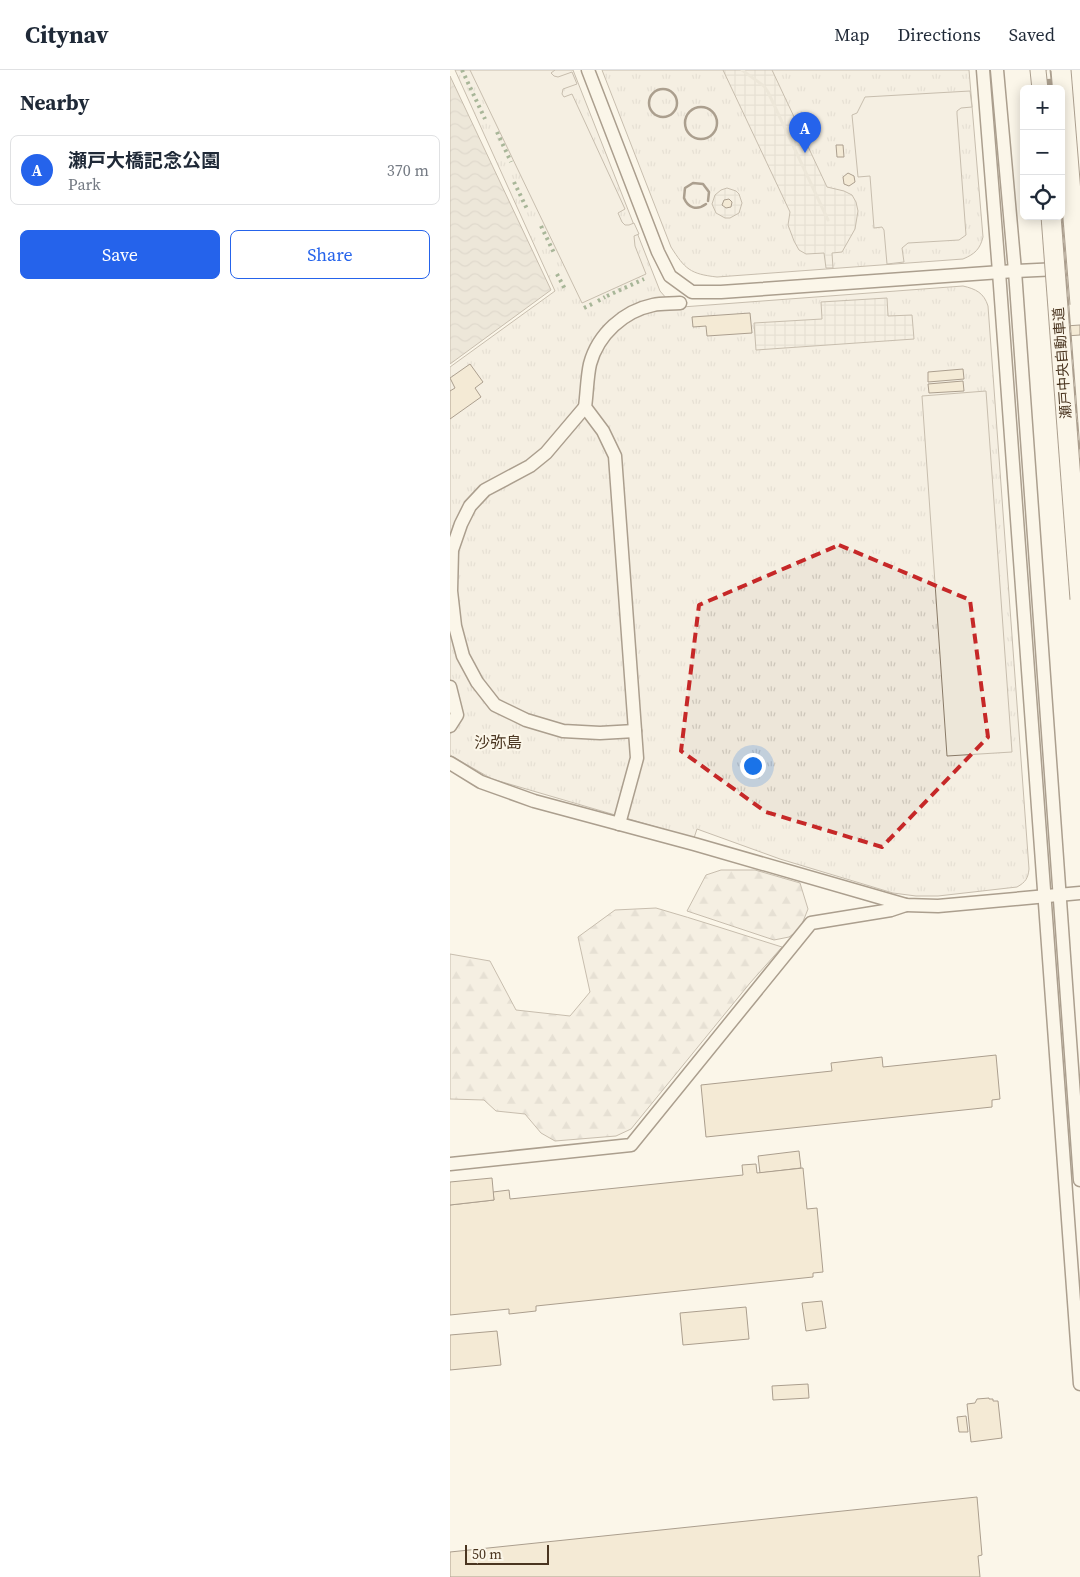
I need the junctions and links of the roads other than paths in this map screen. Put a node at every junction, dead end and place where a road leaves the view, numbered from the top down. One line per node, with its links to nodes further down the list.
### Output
1 (588, 70): 10 (street)
2 (983, 70): 10 (street)
3 (997, 70): 9 (street)
4 (1040, 70): 6 (highway)
5 (1061, 70): 12 (highway, 瀬戸中央自動車道, bridge)
6 (1042, 85)
7 (1051, 220): 15 (highway, 瀬戸中央自動車道, bridge)
8 (1080, 268): 9 (street)
9 (1015, 271): 10 (street); 22 (street)
10 (999, 272): 23 (street)
11 (680, 303): 13 (street)
12 (1080, 304)
13 (585, 406): 14 (street); 18 (street)
14 (452, 542): 18 (street)
15 (1080, 599)
16 (450, 686): 17 (street)
17 (450, 726)
18 (635, 731): 20 (street)
19 (450, 763): 20 (street)
20 (619, 824): 24 (street)
21 (1080, 893): 22 (street)
22 (1059, 895): 23 (street); 26 (street)
23 (1045, 896): 24 (street); 27 (street)
24 (906, 905): 25 (street)
25 (450, 1164)
26 (1080, 1180)
27 (1080, 1384)

